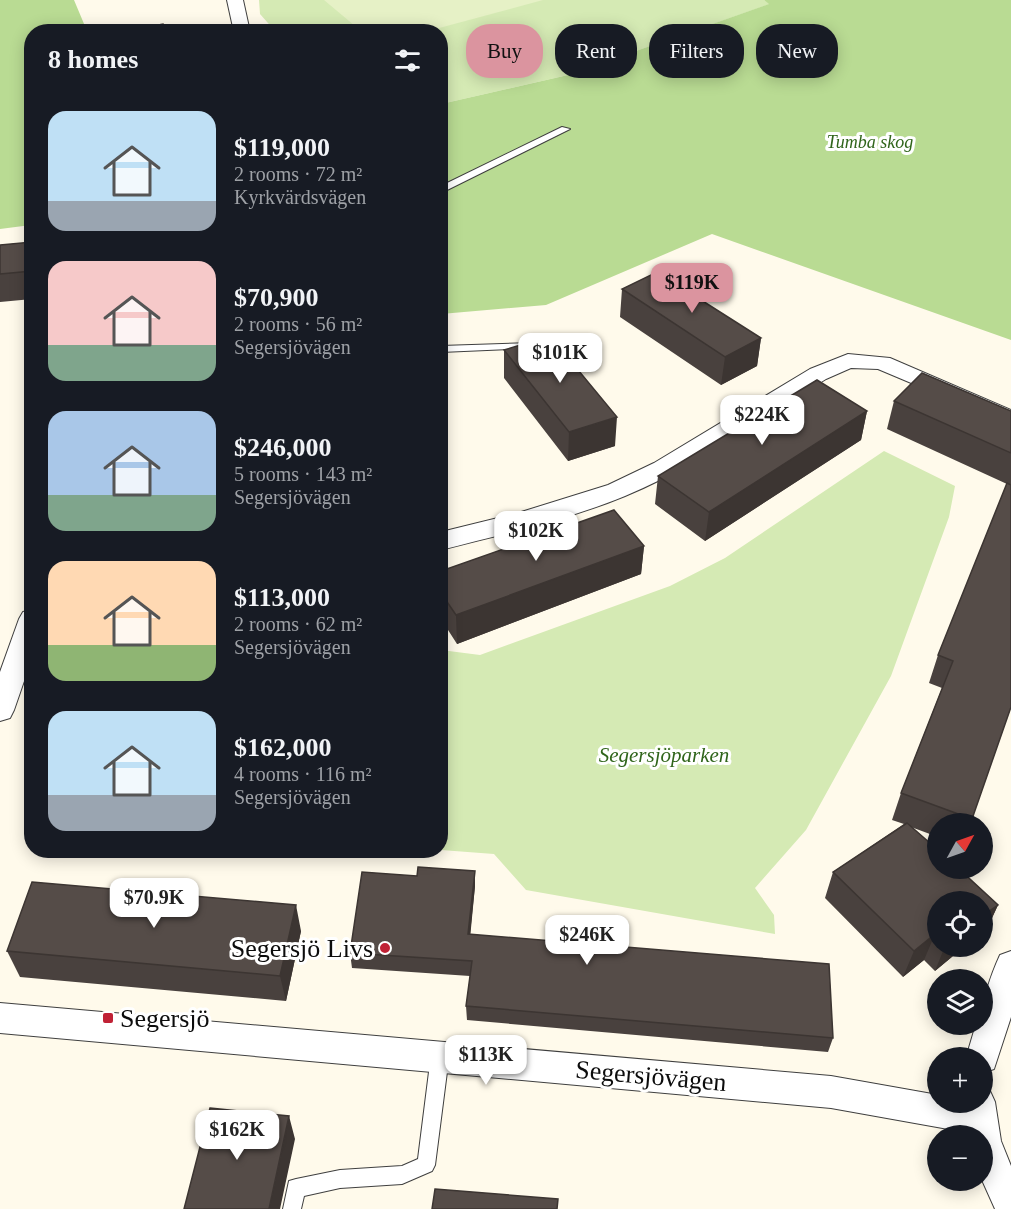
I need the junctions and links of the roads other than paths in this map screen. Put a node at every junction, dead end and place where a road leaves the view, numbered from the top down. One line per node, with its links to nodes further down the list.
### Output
1 (235, 0): 2 (street)
2 (240, 24)
3 (565, 129): 4 (lane)
4 (448, 187)
5 (544, 345): 6 (lane)
6 (448, 349)
7 (1011, 418): 8 (street)
8 (448, 539)
9 (24, 642): 10 (street)
10 (0, 710)
11 (1011, 964): 13 (street)
12 (0, 1018): 14 (street, Segersjövägen)
13 (985, 1047)
14 (440, 1056): 15 (street, Segersjövägen); 18 (lane)
15 (927, 1104)
16 (979, 1113): 17 (street)
17 (1011, 1203)
18 (292, 1209)

